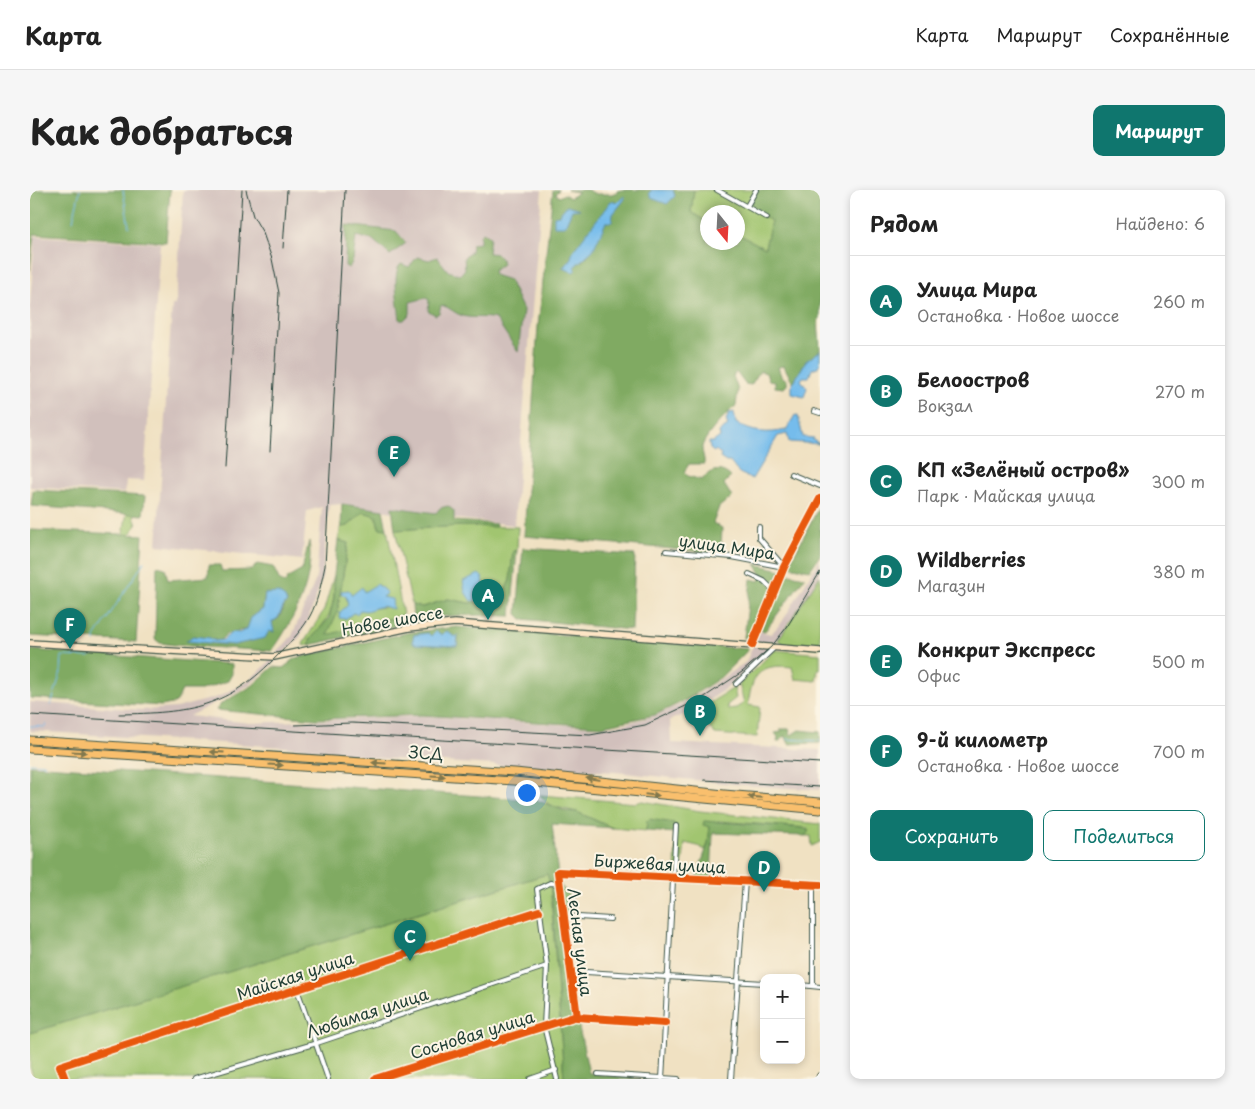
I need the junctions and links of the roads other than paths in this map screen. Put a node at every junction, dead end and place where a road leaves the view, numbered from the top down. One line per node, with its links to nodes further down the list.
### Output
1 (717, 190): 3 (street)
2 (756, 190): 3 (street)
3 (748, 206): 4 (street)
4 (767, 218)
5 (814, 411): 6 (street)
6 (820, 413)
7 (791, 474): 8 (street)
8 (820, 486)
9 (820, 499): 12 (street)
10 (759, 527): 12 (street)
11 (666, 551): 12 (street, улица Мира)
12 (784, 567): 14 (street)
13 (749, 574): 14 (street)
14 (774, 591): 16 (street)
15 (30, 643): 16 (main road, Новое шоссе)
16 (752, 645): 17 (main road, Новое шоссе)
17 (775, 647): 18 (main road, Новое шоссе); 19 (street)
18 (820, 651)
19 (736, 684)
20 (30, 740): 22 (highway, ЗСД, one-way to 20)
21 (30, 749): 23 (highway, ЗСД, one-way to 23)
22 (820, 802)
23 (820, 810)
24 (676, 826): 26 (street)
25 (558, 872): 26 (street, Биржевая улица); 28 (street, Лесная улица)
26 (674, 877): 27 (street, Биржевая улица); 36 (street)
27 (745, 881): 29 (street, Биржевая улица); 37 (street)
28 (559, 884): 31 (street); 32 (street, Лесная улица)
29 (814, 884): 30 (street, Биржевая улица); 40 (street)
30 (820, 884)
31 (539, 911): 34 (street); 42 (street, Майская улица)
32 (563, 916): 33 (street); 35 (street, Лесная улица)
33 (610, 919)
34 (547, 966): 45 (street); 46 (street, Любимая улица)
35 (570, 971): 36 (street); 43 (street, Лесная улица)
36 (669, 977): 37 (street); 44 (street)
37 (738, 981): 38 (street); 57 (street)
38 (760, 983)
39 (805, 985): 40 (street)
40 (813, 986): 41 (street)
41 (820, 987)
42 (297, 989): 46 (street); 50 (street, Майская улица)
43 (577, 1016): 44 (street, Лесная улица); 45 (street, Сосновая улица)
44 (665, 1022): 49 (street)
45 (544, 1026): 47 (street); 53 (street, Сосновая улица)
46 (317, 1042): 51 (street, Любимая улица); 52 (street)
47 (556, 1070): 54 (street); 55 (street)
48 (598, 1074): 49 (street)
49 (662, 1078): 56 (street)
50 (65, 1079)
51 (194, 1079)
52 (328, 1079)
53 (375, 1079)
54 (530, 1079)
55 (557, 1079)
56 (678, 1079)
57 (731, 1079)

